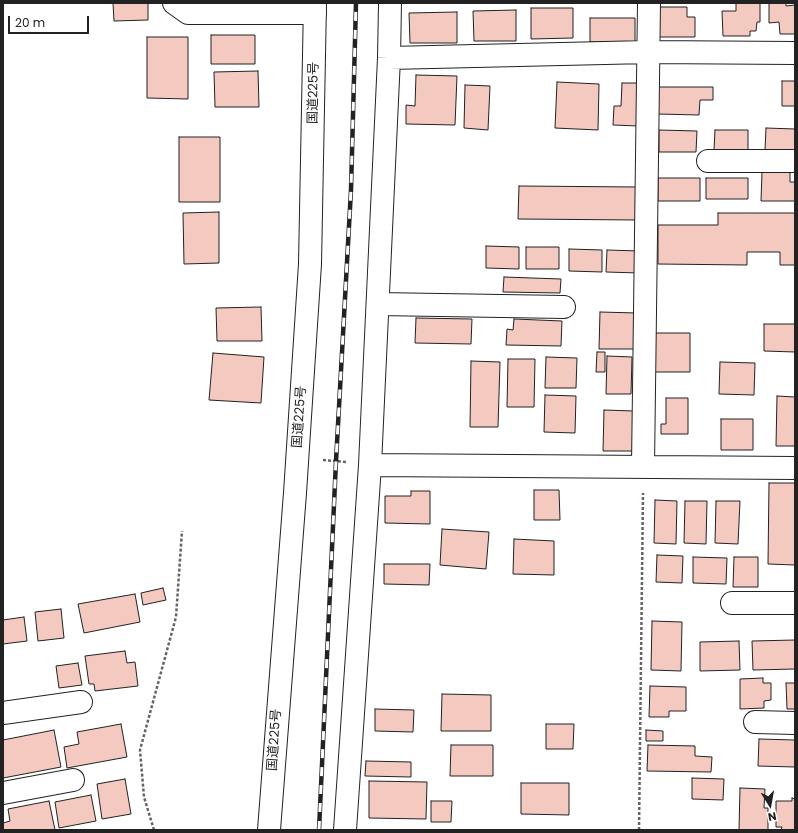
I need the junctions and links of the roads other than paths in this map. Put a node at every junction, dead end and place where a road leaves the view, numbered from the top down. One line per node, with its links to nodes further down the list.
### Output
1 (174, 3): 4 (main road)
2 (390, 3): 7 (main road)
3 (649, 3): 5 (main road)
4 (311, 6): 23 (main road, 国道225号)
5 (648, 52): 6 (main road); 7 (main road); 13 (main road)
6 (795, 53)
7 (389, 58): 10 (main road)
8 (708, 161): 9 (main road)
9 (795, 161)
10 (378, 304): 11 (main road); 12 (main road)
11 (564, 307)
12 (370, 465): 13 (main road); 24 (main road)
13 (643, 466): 14 (main road)
14 (795, 468)
15 (732, 603): 16 (main road)
16 (795, 603)
17 (81, 702): 18 (main road)
18 (3, 713)
19 (755, 722): 20 (main road)
20 (795, 723)
21 (73, 780): 22 (main road)
22 (3, 793)
23 (269, 830)
24 (345, 830)

